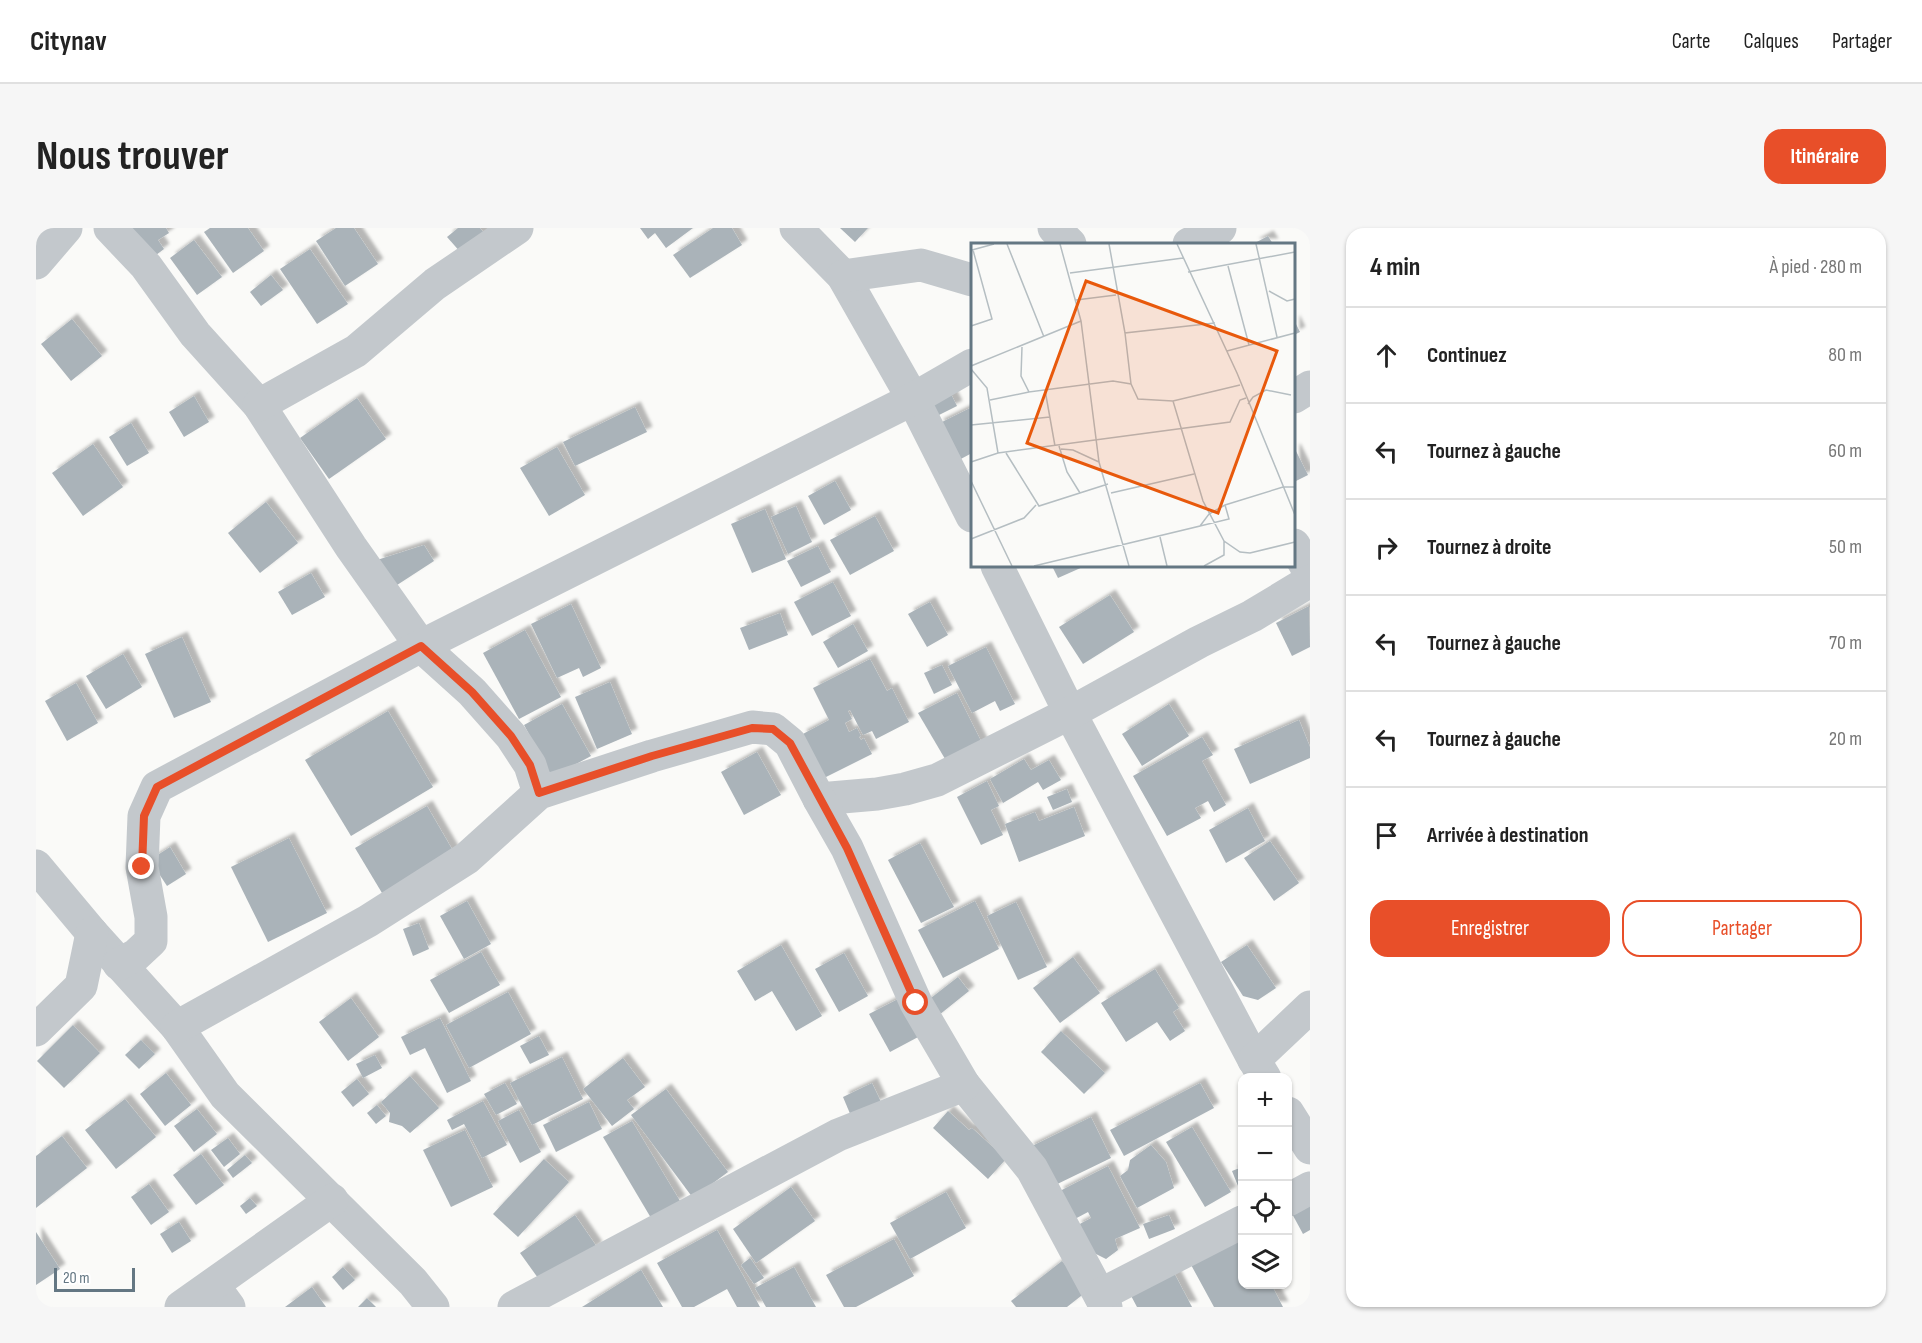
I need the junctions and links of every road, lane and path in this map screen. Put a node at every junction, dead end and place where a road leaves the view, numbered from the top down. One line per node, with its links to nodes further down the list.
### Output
1 (66, 228): 9 (street)
2 (110, 228): 16 (street)
3 (516, 228): 16 (street)
4 (796, 228): 10 (street)
5 (1054, 228): 7 (street)
6 (1220, 228): 8 (street)
7 (1069, 243)
8 (1191, 243)
9 (36, 263)
10 (843, 276): 11 (street); 15 (street)
11 (971, 280)
12 (971, 366): 15 (street)
13 (1310, 387): 14 (street)
14 (1295, 396)
15 (913, 399): 17 (street); 22 (street)
16 (259, 405): 22 (street)
17 (971, 514)
18 (1295, 548): 20 (street)
19 (997, 567): 23 (street)
20 (1310, 573)
21 (1310, 581): 23 (street)
22 (421, 646): 24 (street); 28 (street)
23 (1070, 713): 25 (street); 32 (street)
24 (539, 793): 25 (street); 30 (street)
25 (819, 799): 33 (street)
26 (36, 866): 27 (street)
27 (92, 933): 28 (street); 31 (street)
28 (119, 964): 30 (street)
29 (1310, 1007): 32 (street)
30 (177, 1027): 38 (street)
31 (36, 1030)
32 (1259, 1069)
33 (964, 1085): 41 (street); 44 (street)
34 (1292, 1121): 35 (street)
35 (1310, 1149)
36 (1310, 1188): 37 (street)
37 (1292, 1197)
38 (332, 1200): 40 (street); 43 (street)
39 (1238, 1224): 41 (street)
40 (221, 1296): 42 (street)
41 (1103, 1301)
42 (181, 1307)
43 (434, 1307)
44 (514, 1307)

